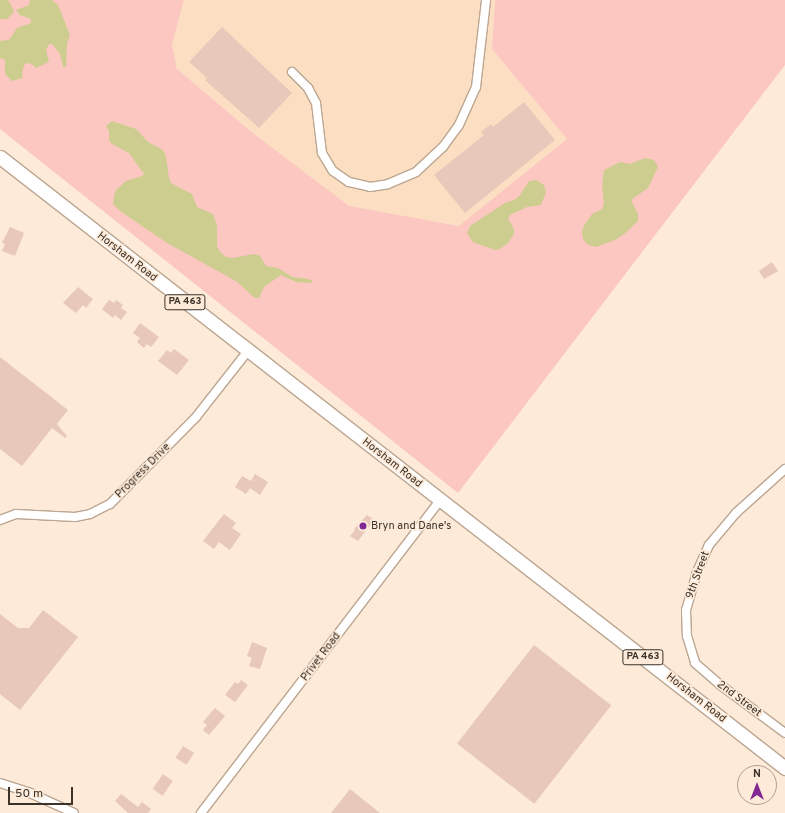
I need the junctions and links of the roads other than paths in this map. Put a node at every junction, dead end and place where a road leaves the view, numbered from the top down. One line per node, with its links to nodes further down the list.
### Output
1 (486, 0): 2 (street)
2 (292, 72)
3 (0, 157): 4 (main road, Horsham Road / PA 463)
4 (248, 351): 6 (main road, Horsham Road / PA 463); 7 (street, Progress Drive)
5 (785, 469): 8 (street, 9th Street)
6 (440, 500): 10 (main road, Horsham Road / PA 463); 13 (street, Privet Road)
7 (0, 520)
8 (695, 663): 9 (street, 2nd Street)
9 (785, 733)
10 (785, 768)
11 (0, 783): 12 (street)
12 (74, 813)
13 (201, 813)

